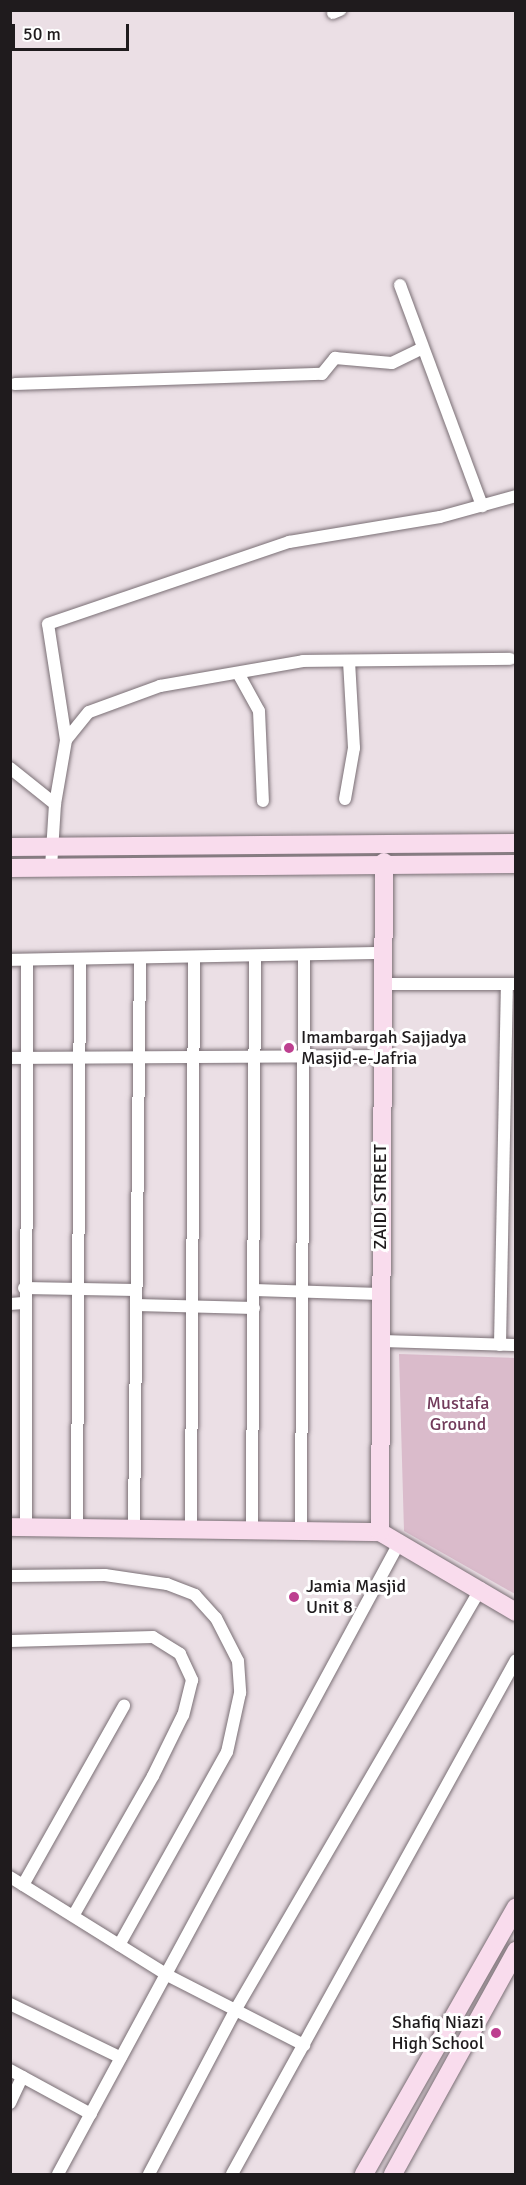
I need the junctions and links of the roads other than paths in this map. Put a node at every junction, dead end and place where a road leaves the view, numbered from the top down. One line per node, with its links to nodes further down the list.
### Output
1 (400, 285): 2 (street)
2 (423, 348): 3 (street); 5 (street)
3 (15, 384)
4 (516, 496): 5 (street)
5 (482, 506): 9 (street)
6 (510, 659): 7 (street)
7 (349, 661): 8 (street); 11 (street)
8 (238, 673): 9 (street); 12 (street)
9 (66, 740): 13 (street)
10 (10, 768): 13 (street)
11 (345, 799)
12 (263, 801)
13 (55, 804): 16 (street)
14 (516, 843): 16 (main road)
15 (10, 847): 16 (main road)
16 (52, 847): 20 (street)
17 (384, 862): 18 (main road); 20 (main road); 21 (main road, ZAIDI STREET)
18 (516, 864)
19 (10, 868): 20 (main road)
20 (51, 868)
21 (382, 952): 22 (street); 29 (main road, ZAIDI STREET)
22 (304, 957): 25 (street); 31 (street)
23 (80, 958): 24 (street); 28 (street); 33 (street)
24 (140, 959): 27 (street); 34 (street)
25 (255, 959): 27 (street); 36 (street)
26 (10, 960): 28 (street)
27 (194, 960): 35 (street)
28 (27, 961): 38 (street)
29 (380, 984): 30 (street); 32 (main road, ZAIDI STREET)
30 (512, 984): 51 (street)
31 (303, 1056): 32 (street); 36 (street); 43 (street)
32 (380, 1056): 44 (main road, ZAIDI STREET)
33 (79, 1057): 34 (street); 38 (street); 40 (street)
34 (139, 1057): 35 (street); 41 (street)
35 (194, 1057): 36 (street); 48 (street)
36 (255, 1057): 42 (street)
37 (10, 1058): 38 (street)
38 (25, 1058): 39 (street)
39 (24, 1288): 40 (street); 45 (street)
40 (78, 1289): 41 (street); 53 (street)
41 (136, 1290): 47 (street)
42 (254, 1290): 43 (street); 49 (street)
43 (302, 1292): 44 (street); 59 (street)
44 (380, 1294): 50 (main road, ZAIDI STREET)
45 (24, 1303): 46 (street); 54 (street)
46 (10, 1304)
47 (136, 1305): 48 (street); 55 (street)
48 (192, 1306): 49 (street); 56 (street)
49 (254, 1308): 57 (street)
50 (380, 1341): 51 (street); 58 (main road, ZAIDI STREET)
51 (500, 1345): 52 (street)
52 (516, 1345)
53 (77, 1524): 54 (main road); 55 (main road)
54 (18, 1527)
55 (134, 1527): 56 (main road)
56 (191, 1529): 57 (main road)
57 (252, 1530): 59 (main road)
58 (380, 1532): 59 (main road); 60 (main road)
59 (301, 1533)
60 (399, 1543): 62 (main road); 73 (street)
61 (10, 1576): 71 (street)
62 (481, 1588): 63 (main road); 75 (street)
63 (516, 1612)
64 (10, 1641): 70 (street)
65 (516, 1660): 76 (street)
66 (124, 1706): 68 (street)
67 (10, 1877): 68 (street)
68 (23, 1885): 70 (street)
69 (516, 1907): 81 (main road)
70 (73, 1916): 71 (street)
71 (119, 1945): 73 (street)
72 (516, 1951): 83 (main road)
73 (169, 1976): 75 (street); 77 (street)
74 (10, 2004): 77 (street)
75 (236, 2009): 76 (street); 85 (street)
76 (304, 2045): 86 (street)
77 (121, 2058): 82 (street)
78 (10, 2070): 79 (street)
79 (22, 2077): 80 (street); 82 (street)
80 (10, 2103)
81 (397, 2113): 83 (main road); 87 (main road)
82 (91, 2114): 84 (street)
83 (418, 2129): 88 (main road)
84 (58, 2175)
85 (149, 2175)
86 (232, 2175)
87 (364, 2175)
88 (393, 2175)

